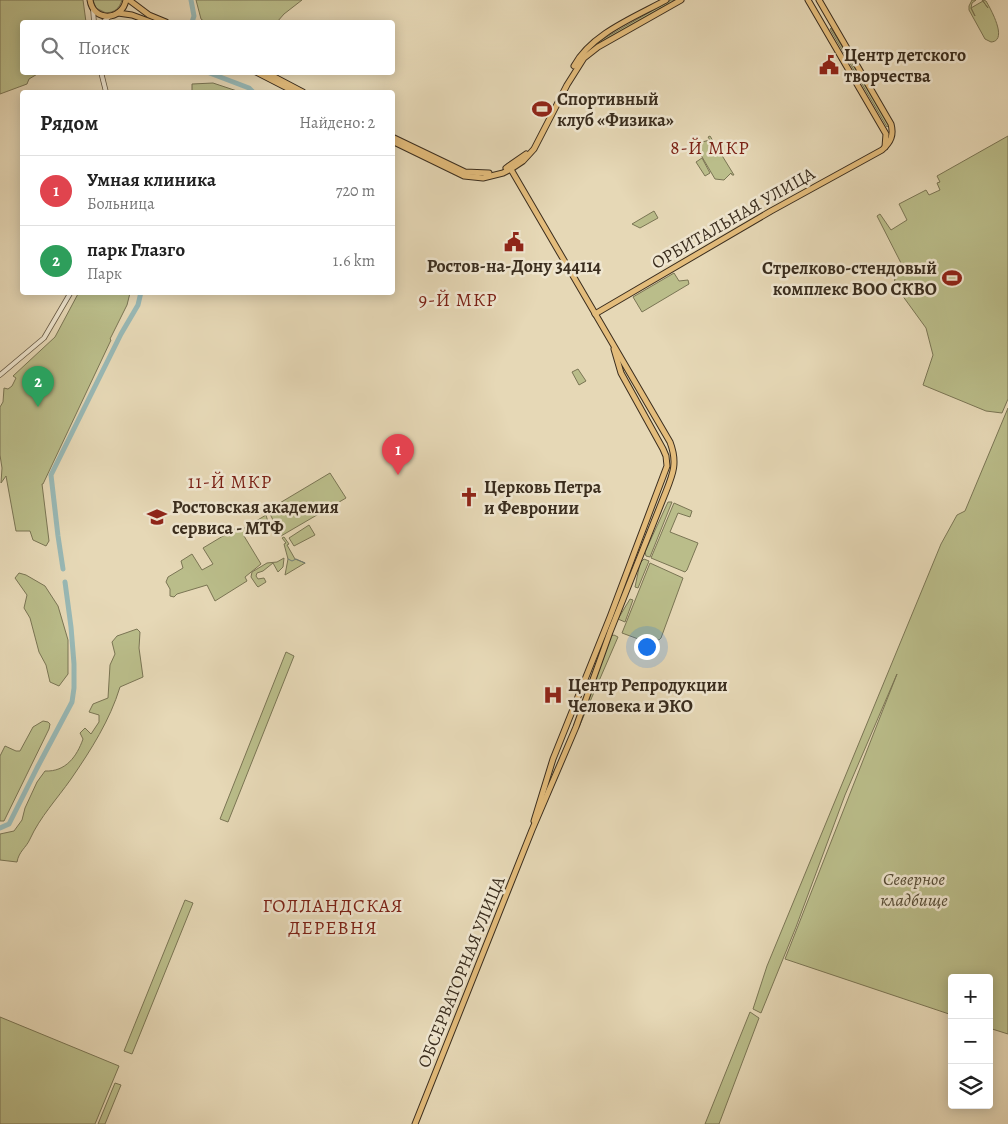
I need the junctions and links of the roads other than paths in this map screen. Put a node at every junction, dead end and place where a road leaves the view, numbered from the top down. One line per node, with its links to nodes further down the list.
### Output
1 (127, 0): 7 (main road); 12 (main road)
2 (666, 0): 15 (main road)
3 (681, 0): 16 (main road)
4 (808, 0): 14 (main road)
5 (819, 0): 13 (main road)
6 (90, 3): 8 (main road); 9 (street)
7 (118, 13): 8 (main road); 11 (main road)
8 (108, 17): 10 (street)
9 (94, 20)
10 (105, 20)
11 (146, 20)
12 (161, 20)
13 (833, 24): 14 (main road); 23 (main road)
14 (825, 28): 24 (main road)
15 (594, 42): 16 (main road); 28 (main road)
16 (598, 47): 28 (main road)
17 (102, 75): 20 (street)
18 (262, 75): 21 (main road)
19 (271, 75): 22 (main road)
20 (106, 90)
21 (291, 90)
22 (299, 90)
23 (891, 124): 24 (main road); 27 (main road)
24 (884, 129): 27 (main road)
25 (395, 138): 29 (main road)
26 (395, 142): 29 (main road)
27 (885, 147): 31 (main road, ОРБИТАЛЬНАЯ УЛИЦА)
28 (510, 168): 29 (main road); 31 (main road, ОБСЕРВАТОРНАЯ УЛИЦА)
29 (491, 175)
30 (69, 295): 33 (street)
31 (596, 314): 32 (main road, ОБСЕРВАТОРНАЯ УЛИЦА)
32 (613, 344): 34 (main road, ОБСЕРВАТОРНАЯ УЛИЦА); 35 (main road, ОБСЕРВАТОРНАЯ УЛИЦА)
33 (0, 375)
34 (635, 398): 35 (main road); 36 (main road, ОБСЕРВАТОРНАЯ УЛИЦА)
35 (644, 398): 37 (main road, ОБСЕРВАТОРНАЯ УЛИЦА)
36 (645, 524): 37 (main road); 38 (main road, ОБСЕРВАТОРНАЯ УЛИЦА)
37 (650, 532): 39 (main road, ОБСЕРВАТОРНАЯ УЛИЦА)
38 (578, 695): 39 (main road); 40 (main road, ОБСЕРВАТОРНАЯ УЛИЦА)
39 (587, 698): 41 (main road, ОБСЕРВАТОРНАЯ УЛИЦА)
40 (549, 770): 41 (main road); 42 (main road, ОБСЕРВАТОРНАЯ УЛИЦА)
41 (558, 773): 42 (main road, ОБСЕРВАТОРНАЯ УЛИЦА)
42 (532, 830): 43 (main road, ОБСЕРВАТОРНАЯ УЛИЦА)
43 (415, 1124)

